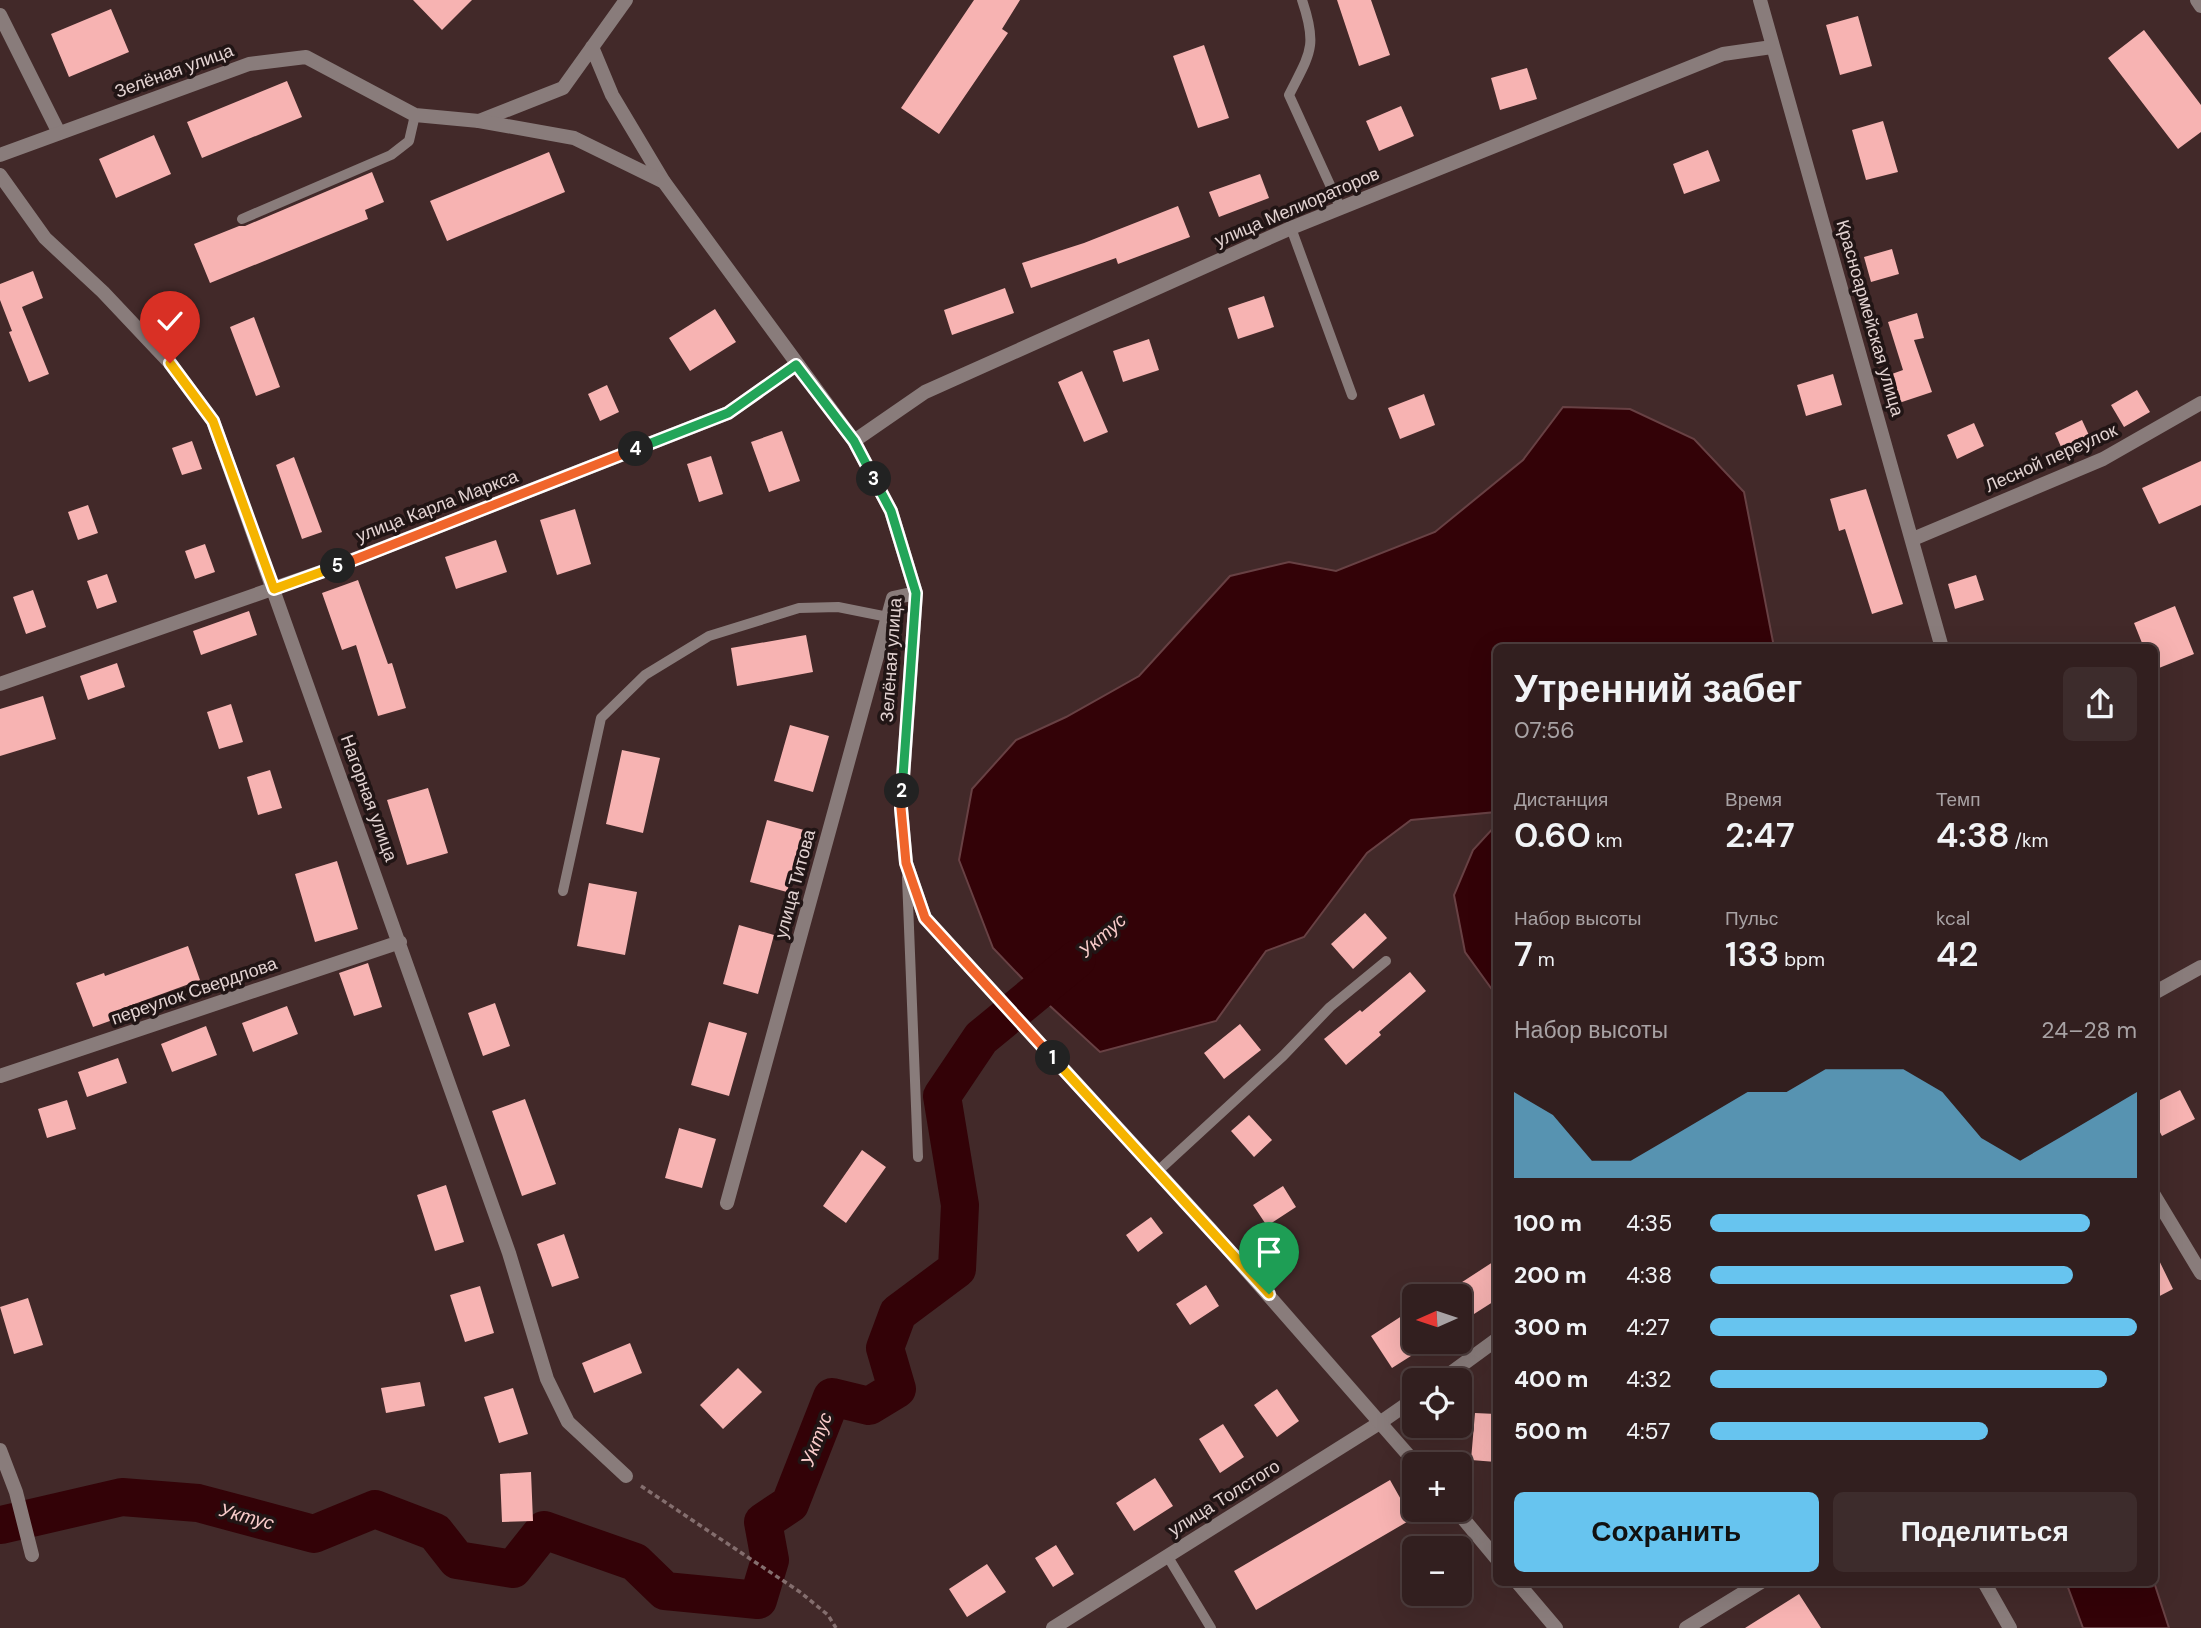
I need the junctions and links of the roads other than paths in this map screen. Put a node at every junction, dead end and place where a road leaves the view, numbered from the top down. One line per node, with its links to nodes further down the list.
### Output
1 (626, 0): 7 (street)
2 (1302, 0): 15 (lane)
3 (1760, 0): 8 (street, Красноармейская улица)
4 (2197, 0): 5 (street)
5 (2201, 6)
6 (0, 15): 11 (street)
7 (592, 47): 10 (street); 14 (street, Зелёная улица)
8 (1772, 47): 15 (street, улица Мелиораторов); 22 (street, Красноармейская улица)
9 (415, 115): 10 (street, Зелёная улица); 11 (street, Зелёная улица); 16 (lane)
10 (479, 121): 14 (street, Зелёная улица)
11 (59, 134): 12 (street, Зелёная улица)
12 (0, 155)
13 (0, 175): 23 (street, Нагорная улица)
14 (664, 182): 18 (street, Зелёная улица)
15 (1340, 209): 17 (street, улица Мелиораторов)
16 (242, 219)
17 (1291, 228): 19 (lane); 21 (street, улица Мелиораторов)
18 (796, 365): 21 (street, Зелёная улица); 23 (street, улица Карла Маркса)
19 (1352, 395)
20 (2201, 403): 22 (street, Лесной переулок)
21 (854, 441): 24 (street, Зелёная улица)
22 (1913, 539): 26 (street, Красноармейская улица)
23 (274, 589): 27 (street, улица Карла Маркса); 30 (street, Нагорная улица)
24 (916, 593): 25 (street, улица Титова); 28 (street, Зелёная улица)
25 (888, 617): 29 (lane); 38 (street, улица Титова)
26 (1941, 644)
27 (0, 684)
28 (906, 863): 35 (lane); 36 (street, Зелёная улица)
29 (563, 891)
30 (400, 942): 34 (street, переулок Свердлова); 46 (street, Нагорная улица)
31 (1386, 961): 36 (lane)
32 (2201, 967): 33 (street)
33 (2158, 991)
34 (0, 1076)
35 (918, 1157)
36 (1158, 1171): 43 (street)
37 (2158, 1202): 39 (street)
38 (727, 1203)
39 (2201, 1273)
40 (1493, 1342): 41 (street)
41 (1458, 1368)
42 (1402, 1407): 43 (street, улица Толстого)
43 (1381, 1422): 45 (street); 50 (street, улица Толстого)
44 (0, 1450): 49 (street)
45 (1407, 1452)
46 (626, 1476)
47 (1466, 1522): 48 (street)
48 (1493, 1554)
49 (32, 1555)
50 (1168, 1556): 54 (street, улица Толстого); 55 (lane)
51 (1520, 1586): 56 (street)
52 (1754, 1586): 57 (street)
53 (1986, 1586): 58 (street)
54 (1053, 1628)
55 (1211, 1628)
56 (1556, 1628)
57 (1686, 1628)
58 (2010, 1628)

